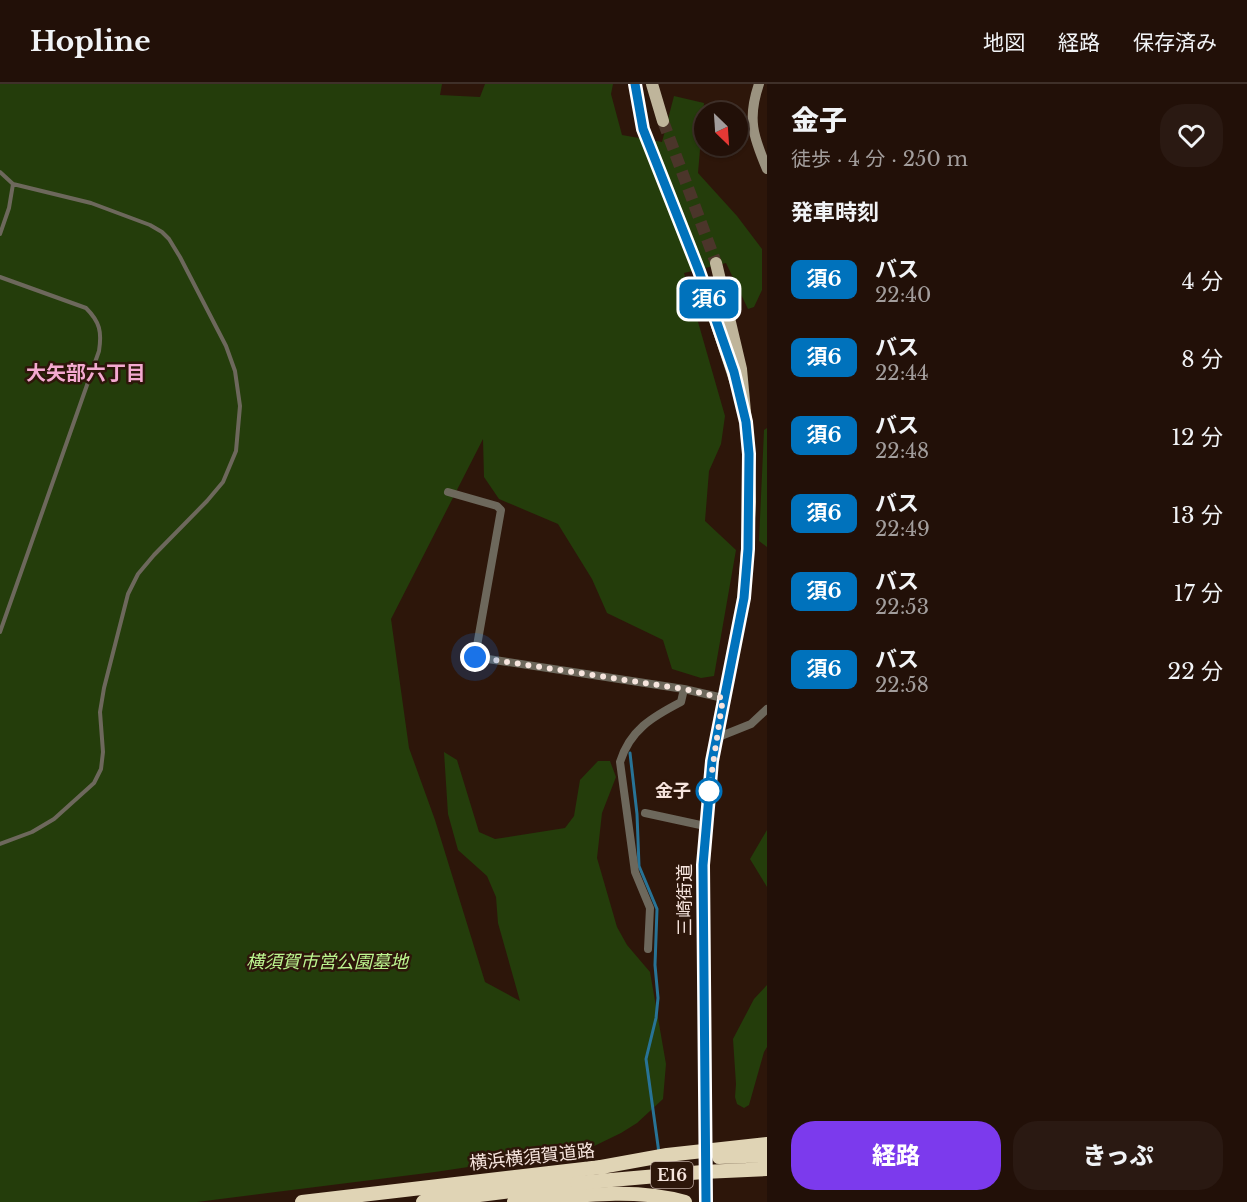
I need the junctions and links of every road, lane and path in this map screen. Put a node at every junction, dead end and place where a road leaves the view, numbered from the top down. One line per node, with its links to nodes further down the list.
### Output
1 (635, 84): 5 (main road)
2 (652, 84): 4 (main road)
3 (759, 84): 6 (street)
4 (663, 121)
5 (643, 129)
6 (767, 169)
7 (0, 172): 8 (lane)
8 (13, 184): 9 (lane); 22 (lane)
9 (0, 234)
10 (716, 263): 13 (main road, 三崎街道)
11 (699, 271): 13 (main road, 三崎街道)
12 (0, 277): 15 (lane)
13 (746, 422): 17 (main road, 三崎街道)
14 (448, 492): 16 (street)
15 (0, 632)
16 (684, 689): 17 (street); 23 (street)
17 (723, 698): 19 (main road, 三崎街道)
18 (767, 709): 19 (street)
19 (716, 738): 21 (main road, 三崎街道)
20 (645, 813): 21 (street)
21 (705, 826): 33 (main road, 三崎街道)
22 (0, 844)
23 (648, 949)
24 (767, 1144): 26 (highway, bridge)
25 (767, 1155): 26 (highway, 横浜横須賀道路 / E16, bridge)
26 (601, 1167): 29 (highway, 横浜横須賀道路 / E16)
27 (767, 1169): 28 (highway, 横浜横須賀道路 / E16, bridge)
28 (578, 1190): 30 (highway, 横浜横須賀道路 / E16); 31 (highway); 32 (highway)
29 (302, 1202)
30 (423, 1202)
31 (514, 1202)
32 (685, 1202)
33 (706, 1202)

